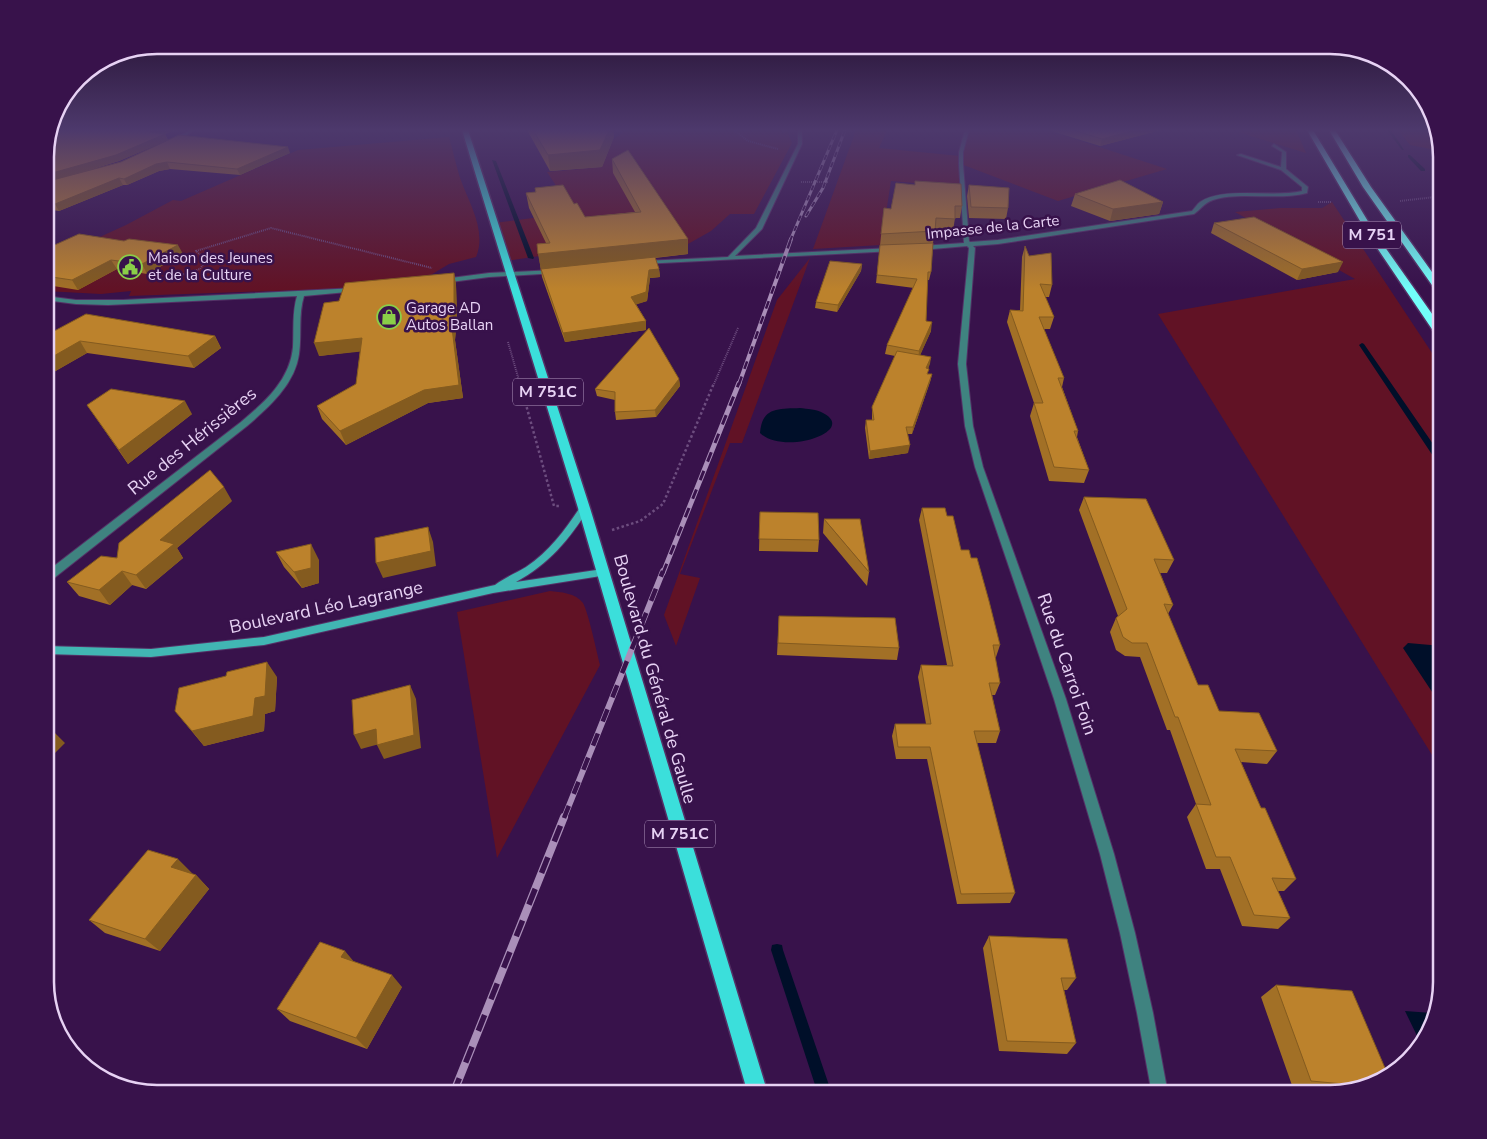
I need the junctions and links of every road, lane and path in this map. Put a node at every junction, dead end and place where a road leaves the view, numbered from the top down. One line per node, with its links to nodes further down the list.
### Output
1 (482, 183): 16 (main road, M 751C)
2 (781, 183): 12 (street)
3 (962, 183): 9 (street, Rue du Carroi Foin)
4 (1300, 183): 9 (street, Impasse de la Carte)
5 (1341, 183): 23 (highway, M 751)
6 (1365, 183): 18 (highway, M 751)
7 (1433, 197): 8 (path)
8 (1396, 201)
9 (969, 245): 11 (street, Impasse de la Carte); 32 (street, Rue du Carroi Foin)
10 (899, 249): 12 (street)
11 (909, 249)
12 (731, 257): 13 (street)
13 (634, 264)
14 (440, 270): 17 (path)
15 (565, 271): 16 (street)
16 (511, 275): 19 (street); 25 (main road, Boulevard du Général de Gaulle / M 751C)
17 (165, 280)
18 (1433, 281)
19 (431, 283)
20 (368, 289): 21 (street)
21 (301, 295): 22 (street); 27 (street, Rue des Hérissières)
22 (54, 299)
23 (1433, 323)
24 (738, 328): 26 (path)
25 (584, 508): 26 (main road, Boulevard du Général de Gaulle / M 751C); 29 (street, Boulevard Léo Lagrange)
26 (592, 535): 28 (main road, Boulevard du Général de Gaulle / M 751C)
27 (54, 572)
28 (603, 573): 29 (street, Boulevard Léo Lagrange); 31 (main road, Boulevard du Général de Gaulle / M 751C)
29 (493, 589): 30 (street, Boulevard Léo Lagrange)
30 (54, 650)
31 (755, 1085)
32 (1158, 1085)

